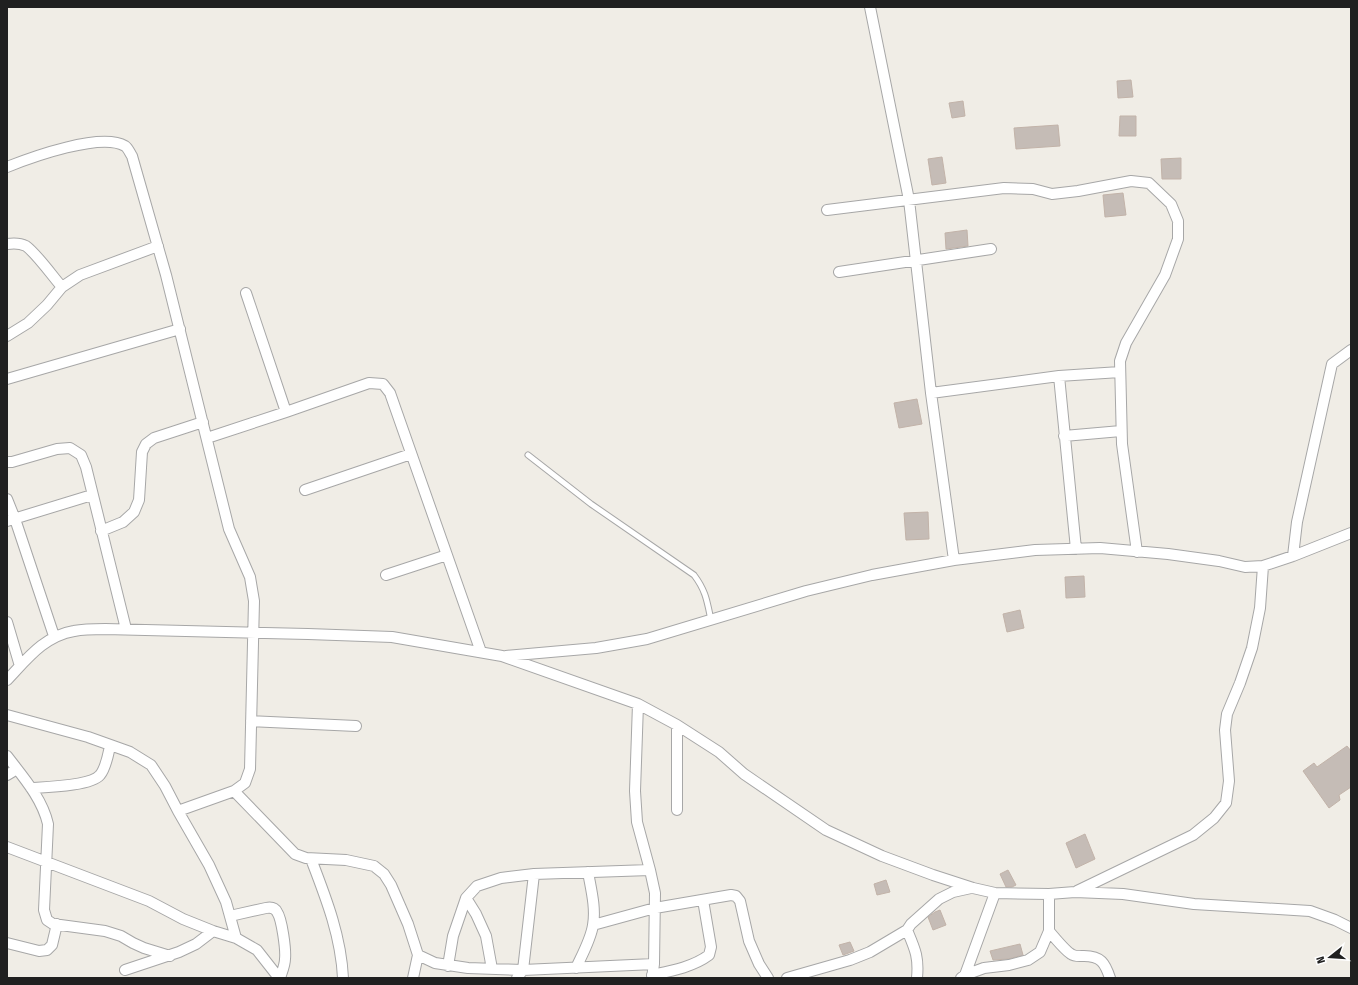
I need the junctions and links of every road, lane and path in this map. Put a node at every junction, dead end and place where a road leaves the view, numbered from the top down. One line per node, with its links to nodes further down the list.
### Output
1 (870, 7): 3 (street)
2 (7, 167): 6 (street)
3 (909, 200): 4 (street); 8 (street); 15 (street)
4 (827, 210)
5 (7, 244): 10 (street)
6 (158, 246): 10 (street); 12 (street)
7 (991, 249): 8 (street)
8 (915, 260): 9 (street); 18 (street)
9 (839, 272)
10 (62, 287): 13 (street)
11 (246, 293): 19 (street)
12 (180, 329): 17 (street); 20 (street)
13 (7, 336)
14 (1351, 350): 36 (street)
15 (1120, 372): 16 (street); 21 (street)
16 (1059, 376): 18 (street); 22 (street)
17 (7, 380)
18 (931, 393): 37 (street)
19 (286, 412): 23 (street); 24 (street)
20 (203, 422): 23 (street); 31 (street)
21 (1121, 431): 22 (street); 34 (street)
22 (1064, 436): 33 (street)
23 (207, 438): 43 (street)
24 (411, 454): 27 (street); 35 (street)
25 (528, 455): 40 (lane)
26 (7, 462): 28 (street)
27 (305, 490)
28 (92, 495): 30 (street); 31 (street)
29 (7, 499): 30 (street)
30 (11, 520): 44 (street)
31 (102, 531): 42 (street)
32 (1351, 533): 36 (street)
33 (1076, 549): 34 (street); 37 (street)
34 (1137, 552): 38 (street)
35 (447, 555): 39 (street); 45 (street)
36 (1293, 556): 38 (street)
37 (954, 560): 40 (street)
38 (1263, 566): 69 (street)
39 (386, 575)
40 (711, 620): 46 (street)
41 (7, 622): 47 (street)
42 (126, 629): 43 (street); 44 (street)
43 (252, 633): 45 (street); 51 (street)
44 (54, 636): 47 (street)
45 (481, 652): 46 (street)
46 (502, 656): 49 (street)
47 (20, 666): 48 (street)
48 (7, 680)
49 (638, 704): 52 (street); 65 (street)
50 (7, 715): 54 (street)
51 (251, 721): 53 (street); 59 (street)
52 (677, 724): 60 (street); 68 (street)
53 (356, 726)
54 (110, 746): 58 (street); 61 (street)
55 (7, 756): 56 (street)
56 (17, 769): 57 (street); 58 (street)
57 (7, 775)
58 (31, 788): 64 (street)
59 (234, 791): 61 (street); 63 (street)
60 (677, 810)
61 (178, 811): 75 (street)
62 (7, 847): 64 (street)
63 (311, 859): 84 (street); 96 (street)
64 (45, 863): 76 (street); 80 (street)
65 (650, 870): 66 (street); 74 (street)
66 (588, 872): 67 (street); 77 (street)
67 (534, 874): 72 (street); 92 (street)
68 (973, 888): 70 (street); 79 (street)
69 (1075, 892): 71 (street); 78 (street)
70 (994, 893): 71 (street); 93 (street)
71 (1049, 894): 81 (street)
72 (466, 898): 87 (street); 89 (street)
73 (703, 900): 74 (street); 94 (street); 98 (street)
74 (655, 908): 77 (street); 86 (street)
75 (230, 916): 82 (street); 95 (street)
76 (57, 924): 83 (street); 85 (street)
77 (593, 925): 88 (street)
78 (1351, 928)
79 (907, 930): 99 (street); 100 (street)
80 (213, 931): 82 (street); 85 (street)
81 (1049, 931): 93 (street); 101 (street)
82 (236, 938): 95 (street)
83 (7, 943)
84 (418, 955): 87 (street); 97 (street)
85 (170, 956): 90 (street)
86 (654, 964): 88 (street); 94 (street)
87 (448, 966): 89 (street)
88 (576, 968): 91 (street)
89 (492, 969): 92 (street)
90 (125, 970)
91 (550, 973): 92 (street)
92 (520, 974)
93 (963, 976)
94 (652, 977)
95 (280, 978)
96 (343, 978)
97 (413, 978)
98 (768, 978)
99 (787, 978)
100 (917, 978)
101 (1110, 978)

